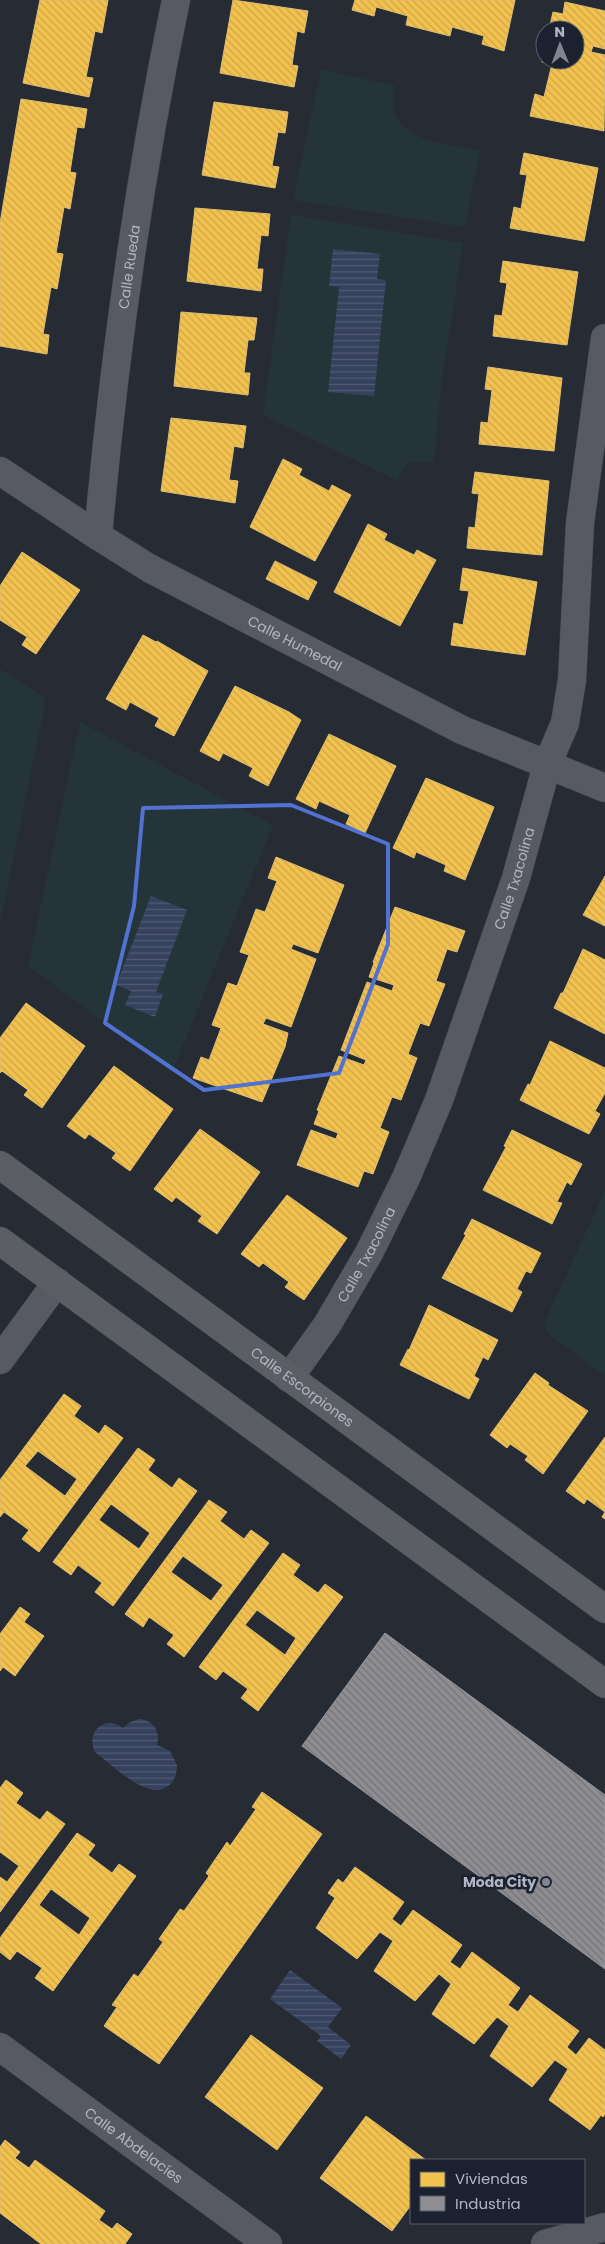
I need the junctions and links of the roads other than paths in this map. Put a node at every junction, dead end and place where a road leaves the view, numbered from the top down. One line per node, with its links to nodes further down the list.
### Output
1 (176, 0): 4 (street, Calle Rueda)
2 (605, 338): 5 (street, Calle Txacolina)
3 (0, 471): 4 (street, Calle Humedal)
4 (98, 536): 5 (street, Calle Humedal)
5 (547, 765): 6 (street, Calle Humedal); 11 (street, Calle Txacolina)
6 (605, 788)
7 (0, 1164): 11 (street, Calle Escorpiones)
8 (0, 1241): 9 (street)
9 (57, 1282): 10 (street); 13 (street)
10 (0, 1360)
11 (290, 1378): 12 (street, Calle Escorpiones)
12 (605, 1610)
13 (605, 1684)
14 (0, 2047): 16 (street, Calle Abdelacíes)
15 (605, 2228): 17 (street)
16 (268, 2244)
17 (545, 2244)

